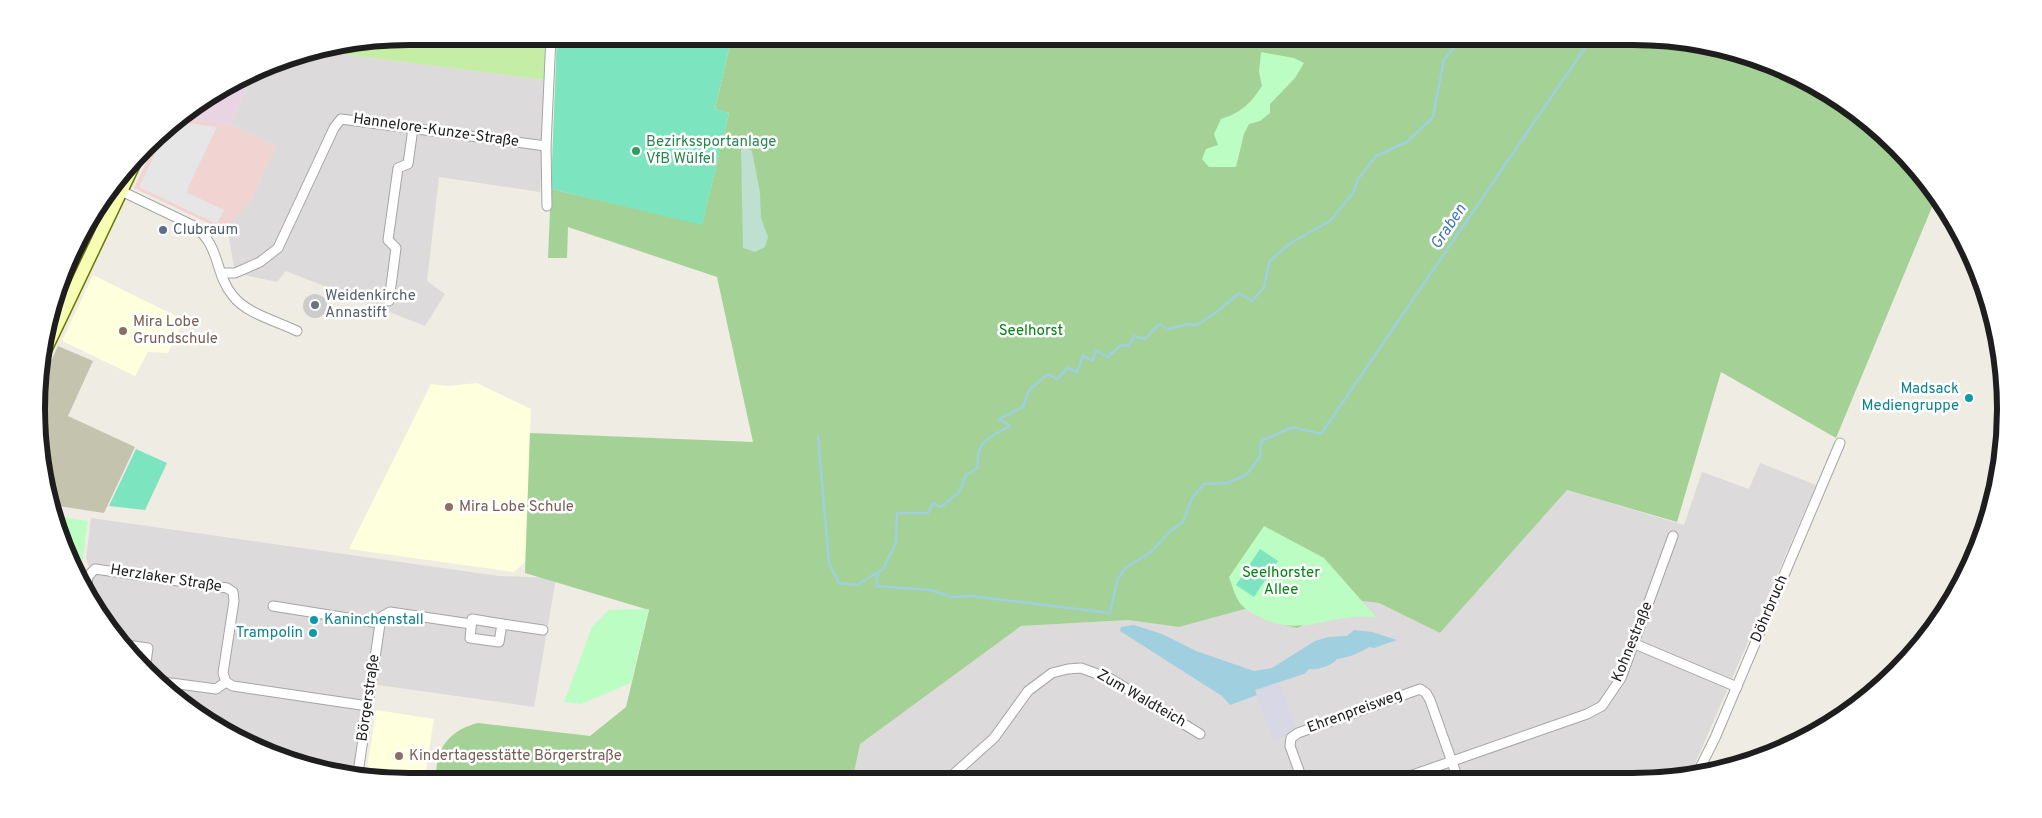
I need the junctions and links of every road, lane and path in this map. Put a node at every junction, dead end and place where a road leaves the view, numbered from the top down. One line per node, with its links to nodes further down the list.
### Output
1 (551, 45): 3 (street)
2 (413, 128): 3 (street, Hannelore-Kunze-Straße); 7 (street, Hannelore-Kunze-Straße); 8 (street)
3 (546, 146): 6 (street)
4 (118, 189): 7 (street)
5 (117, 191): 9 (main road)
6 (547, 206)
7 (222, 273): 10 (street)
8 (389, 301)
9 (53, 331)
10 (297, 331)
11 (1840, 443): 24 (street, Döhrbruch)
12 (1673, 536): 19 (street, Kohnestraße)
13 (89, 581): 22 (street, Herzlaker Straße)
14 (274, 606): 15 (street)
15 (379, 623): 16 (street); 25 (street, Börgerstraße)
16 (471, 624): 17 (street); 17 (street)
17 (502, 624): 18 (street)
18 (543, 630)
19 (1635, 644): 24 (street); 27 (street, Kohnestraße)
20 (132, 646): 21 (street)
21 (146, 660)
22 (226, 682): 23 (street); 25 (street)
23 (169, 683)
24 (1737, 687): 28 (street, Döhrbruch)
25 (368, 706): 29 (street, Börgerstraße)
26 (1200, 734): 30 (street, Zum Waldteich)
27 (1452, 761): 31 (street, Ehrenpreisweg); 32 (street, Kohnestraße); 33 (street)
28 (1700, 767)
29 (359, 770)
30 (955, 773)
31 (1300, 773)
32 (1418, 773)
33 (1456, 773)

